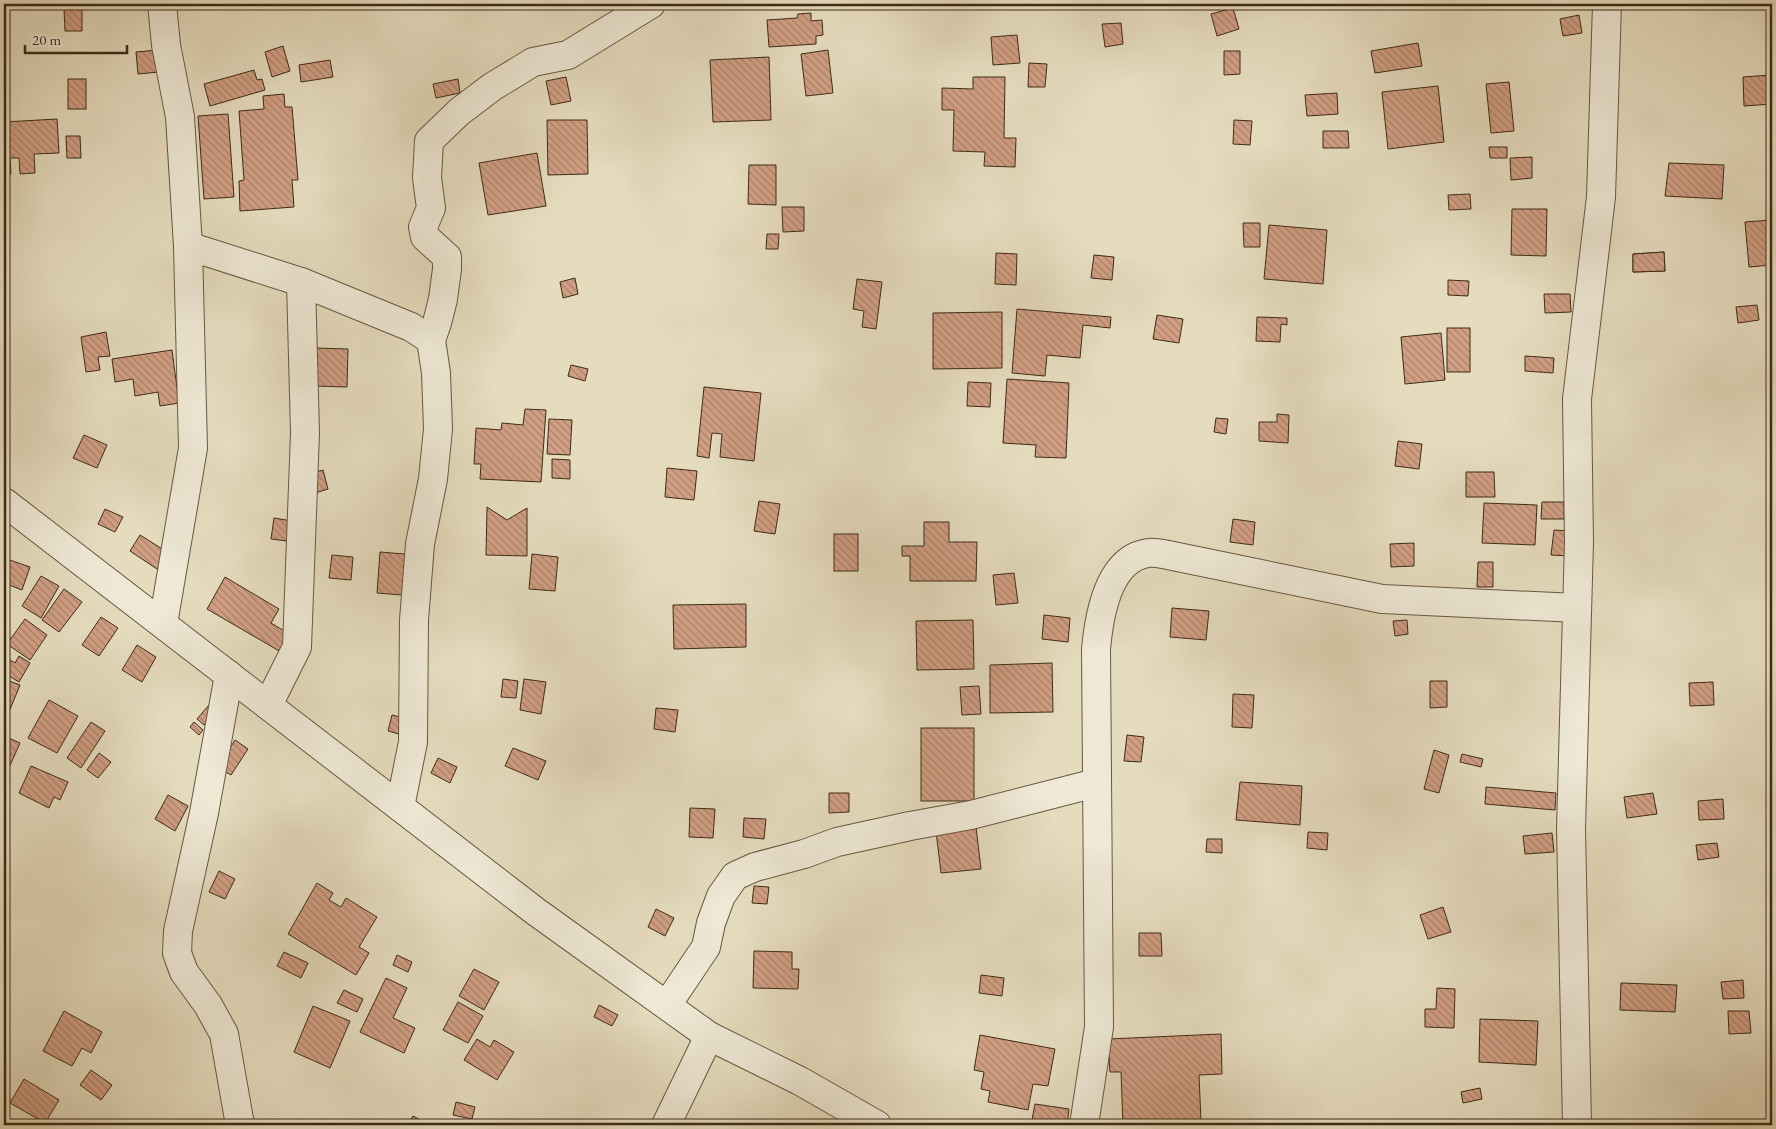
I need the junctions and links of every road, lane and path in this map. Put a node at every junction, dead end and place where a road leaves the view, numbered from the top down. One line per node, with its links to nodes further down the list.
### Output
1 (162, 4): 4 (street)
2 (651, 4): 6 (street)
3 (1607, 4): 8 (street)
4 (188, 246): 5 (street); 9 (street)
5 (301, 282): 6 (street); 11 (street)
6 (431, 340): 13 (street)
7 (4, 502): 9 (street)
8 (1577, 608): 12 (street); 20 (street)
9 (163, 624): 10 (street)
10 (229, 675): 11 (street); 16 (street)
11 (268, 705): 13 (street)
12 (1096, 783): 14 (street); 19 (street)
13 (400, 806): 14 (street)
14 (667, 1005): 15 (street)
15 (709, 1036): 17 (street); 18 (street)
16 (240, 1125)
17 (666, 1125)
18 (877, 1125)
19 (1084, 1125)
20 (1577, 1125)

